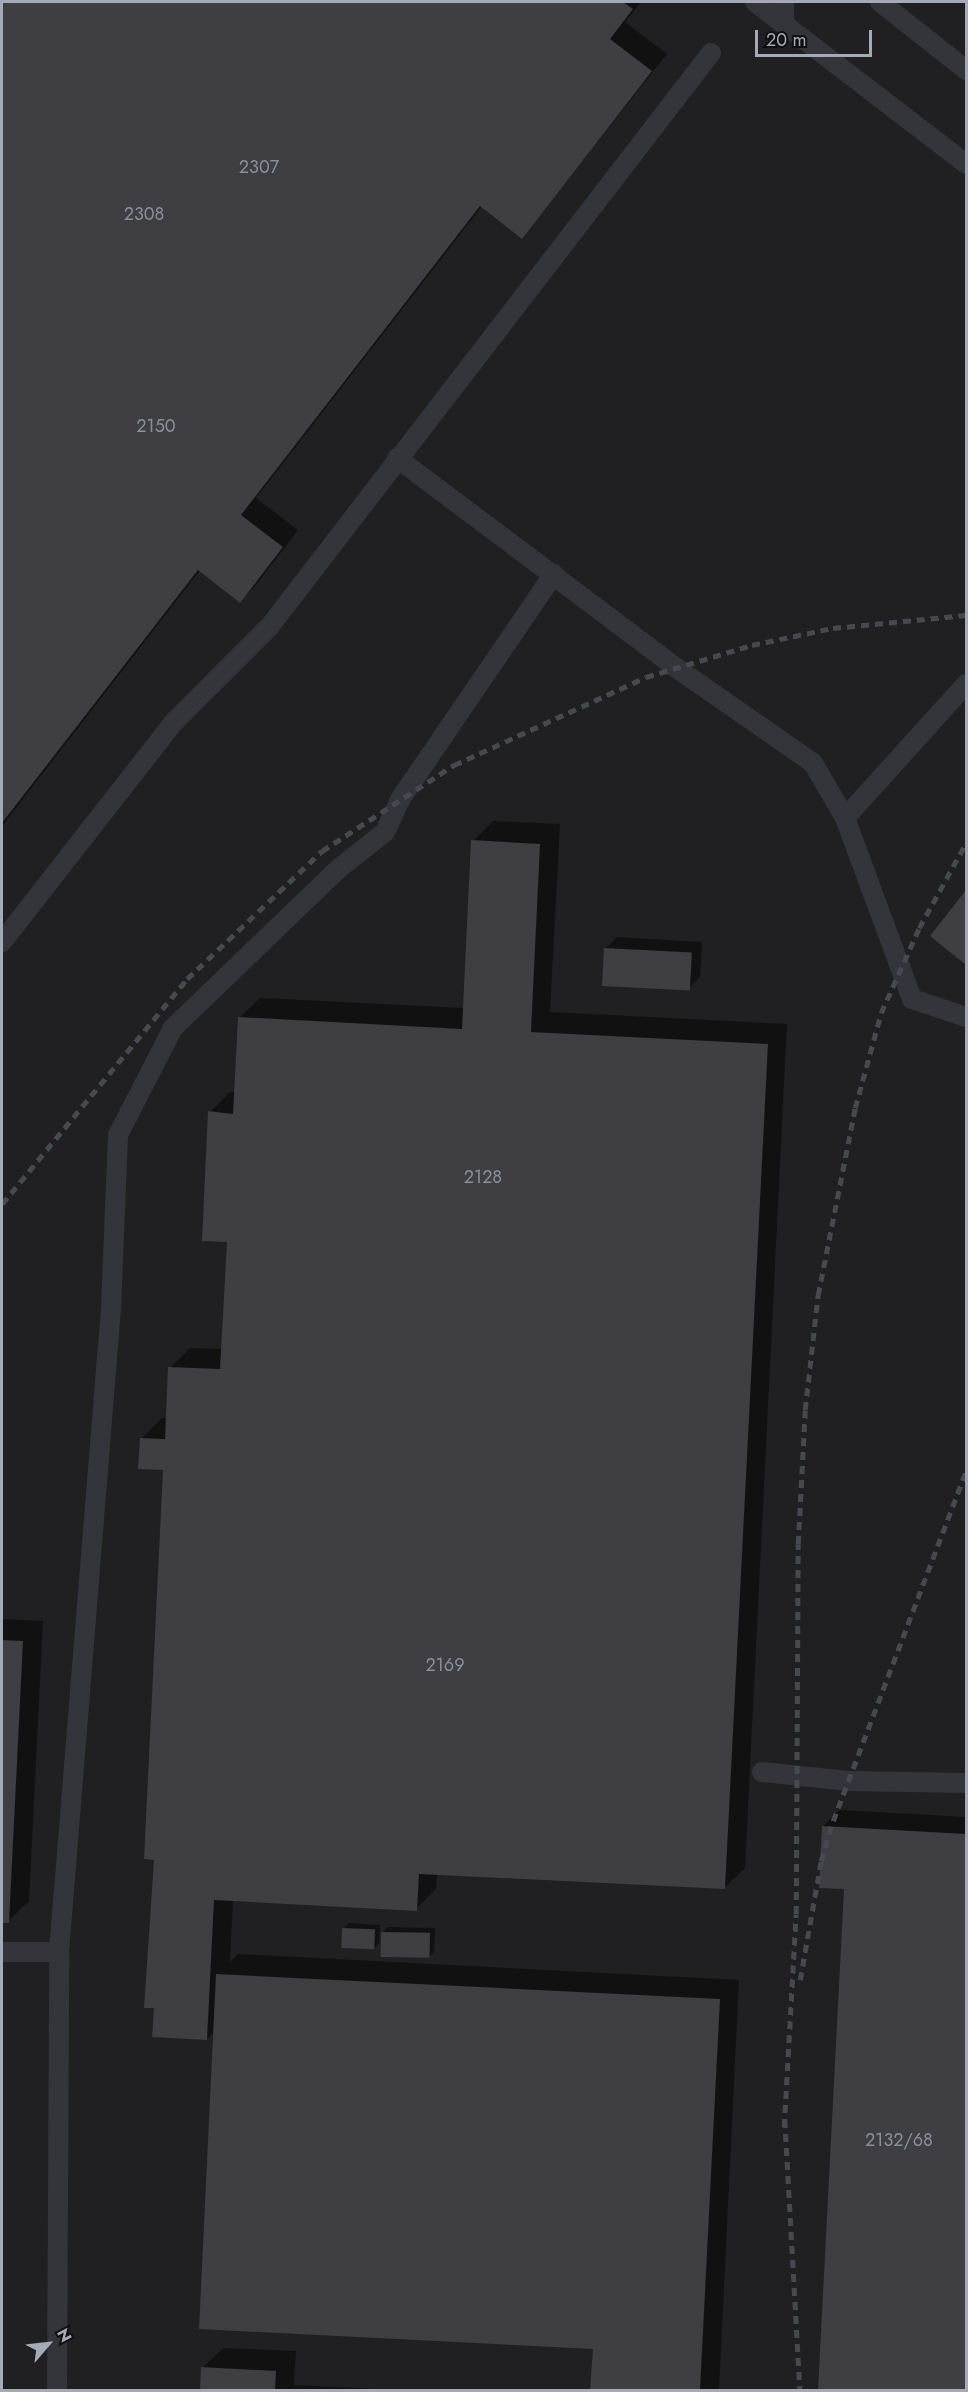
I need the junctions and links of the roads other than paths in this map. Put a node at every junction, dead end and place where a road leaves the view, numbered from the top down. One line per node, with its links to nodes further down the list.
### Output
1 (755, 2): 4 (lane)
2 (784, 2): 4 (lane)
3 (880, 2): 6 (lane)
4 (784, 24): 7 (lane)
5 (711, 53): 8 (lane)
6 (966, 70)
7 (966, 164)
8 (397, 458): 9 (lane); 12 (lane)
9 (554, 574): 11 (lane); 17 (lane)
10 (966, 684): 11 (lane)
11 (845, 818): 13 (lane)
12 (2, 942)
13 (966, 1017)
14 (762, 1772): 15 (lane)
15 (966, 1783)
16 (2, 1952): 17 (lane)
17 (59, 1952): 18 (lane)
18 (57, 2391)

